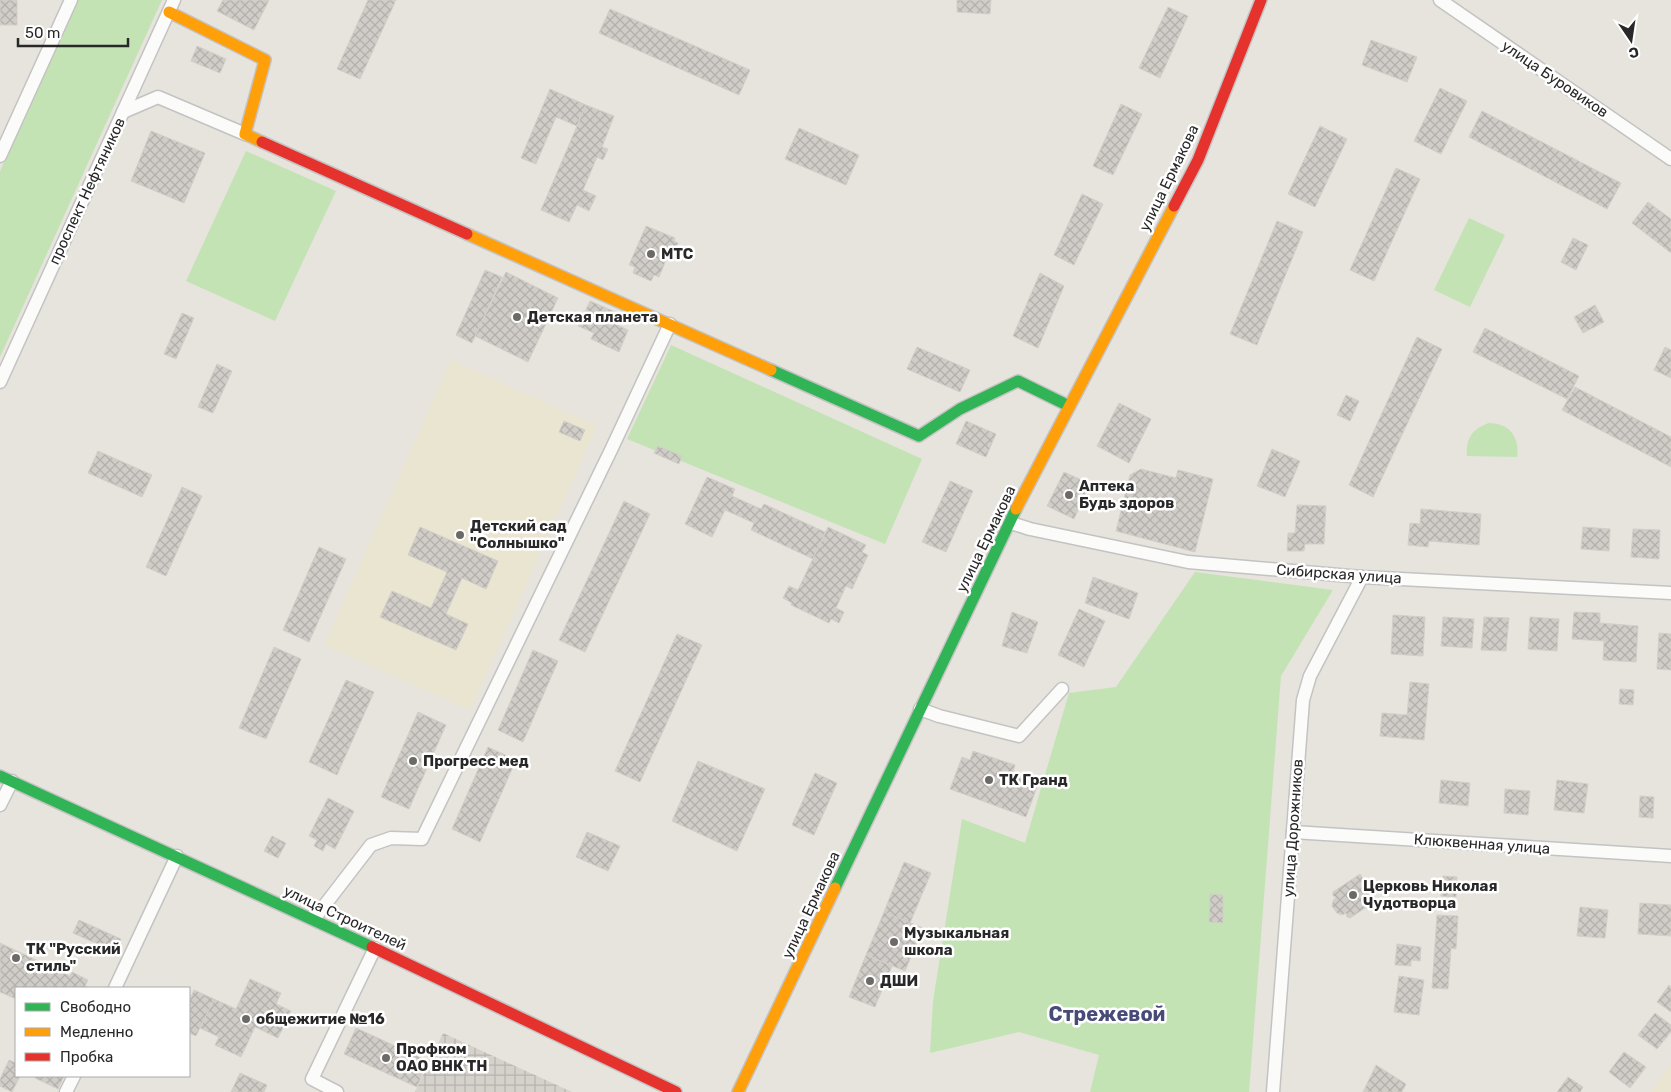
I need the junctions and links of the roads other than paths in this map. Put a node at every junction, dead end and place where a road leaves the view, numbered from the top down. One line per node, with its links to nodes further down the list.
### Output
1 (71, 0): 8 (street)
2 (174, 0): 5 (street, проспект Нефтяников)
3 (1261, 0): 12 (street, улица Ермакова)
4 (1440, 0): 9 (street, улица Буровиков)
5 (169, 12): 6 (street, проспект Нефтяников); 7 (street)
6 (123, 112): 7 (street); 11 (street, проспект Нефтяников)
7 (245, 134): 10 (street)
8 (0, 156)
9 (1671, 159)
10 (670, 324): 12 (street); 23 (street)
11 (0, 382)
12 (1069, 406): 13 (street, улица Ермакова)
13 (1011, 523): 14 (street, Сибирская улица); 17 (street, улица Ермакова)
14 (1362, 577): 15 (street, Сибирская улица); 20 (street, улица Дорожников)
15 (1671, 593)
16 (1062, 689): 17 (street)
17 (920, 709): 30 (street, улица Ермакова)
18 (6, 778): 19 (street); 21 (street, улица Строителей)
19 (0, 805)
20 (1293, 832): 22 (street, Клюквенная улица); 31 (street, улица Дорожников)
21 (177, 856): 23 (street, улица Строителей); 25 (street)
22 (1671, 856)
23 (314, 919): 24 (street, улица Строителей)
24 (375, 948): 28 (street); 29 (street, улица Строителей)
25 (115, 987)
26 (74, 1077): 27 (street)
27 (66, 1092)
28 (337, 1092)
29 (676, 1092)
30 (738, 1092)
31 (1273, 1092)

